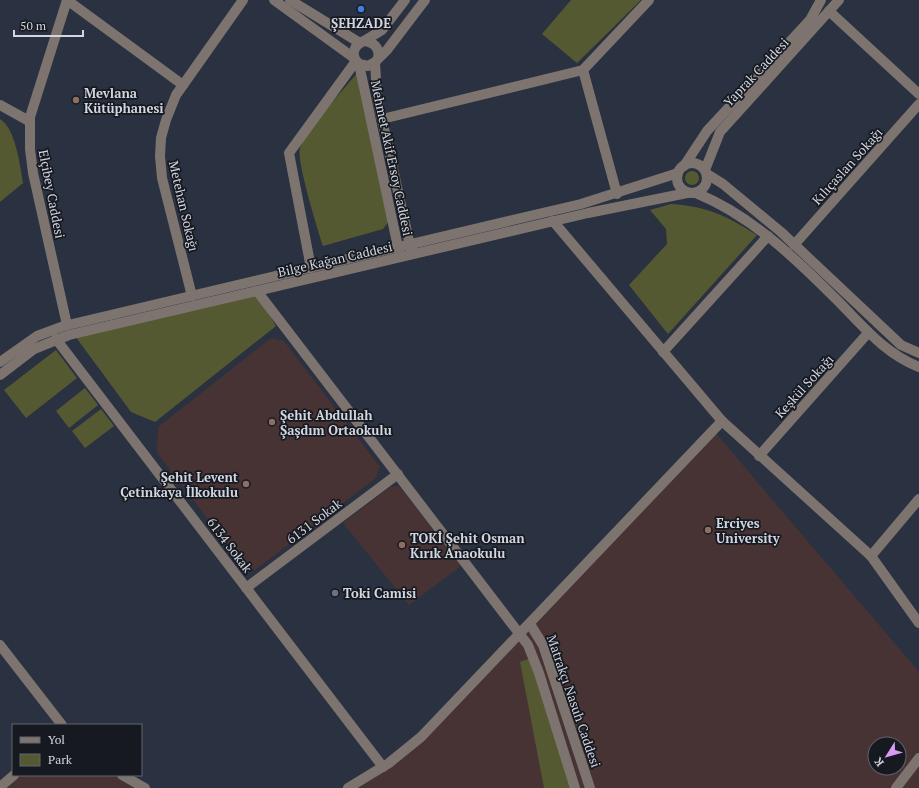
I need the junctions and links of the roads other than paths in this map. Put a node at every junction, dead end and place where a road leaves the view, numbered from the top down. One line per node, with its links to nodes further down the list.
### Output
1 (66, 0): 15 (street); 20 (street, Elçibey Caddesi)
2 (243, 0): 15 (street, Metehan Sokağı)
3 (274, 0): 13 (street)
4 (290, 0): 11 (street)
5 (405, 0): 11 (street)
6 (424, 0): 12 (street)
7 (649, 0): 14 (street)
8 (821, 0): 21 (street, Yaprak Caddesi)
9 (839, 0): 10 (street, Yaprak Caddesi)
10 (829, 11): 16 (street); 22 (street, Yaprak Caddesi)
11 (362, 42): 12 (street); 13 (street)
12 (376, 60): 13 (street); 19 (street, Mehmet Akif Ersoy Caddesi)
13 (357, 61): 29 (street, Mehmet Akif Ersoy Caddesi); 30 (street)
14 (583, 70): 19 (street); 24 (street)
15 (183, 85): 32 (street, Metehan Sokağı)
16 (919, 94)
17 (919, 104): 27 (street, Kılıçaslan Sokağı)
18 (0, 106): 20 (street)
19 (382, 119): 28 (street, Mehmet Akif Ersoy Caddesi)
20 (30, 121): 33 (street, Elçibey Caddesi)
21 (681, 169): 22 (street); 23 (street); 24 (street, Bilge Kağan Caddesi)
22 (706, 172): 23 (street); 27 (street)
23 (692, 193): 25 (street, Bilge Kağan Caddesi); 26 (street)
24 (617, 194): 28 (street, Bilge Kağan Caddesi)
25 (553, 221): 28 (street, Bilge Kağan Caddesi); 37 (street)
26 (768, 236): 34 (street); 37 (street)
27 (794, 245): 36 (street)
28 (411, 249): 29 (street, Bilge Kağan Caddesi)
29 (399, 252): 30 (street, Bilge Kağan Caddesi); 31 (street, Bilge Kağan Caddesi)
30 (311, 268): 32 (street, Bilge Kağan Caddesi)
31 (257, 291): 35 (street, Bilge Kağan Caddesi); 43 (street, Matrakçı Nasuh Caddesi)
32 (192, 296): 33 (street, Bilge Kağan Caddesi)
33 (67, 325): 38 (street, Bilge Kağan Caddesi)
34 (868, 333): 39 (street); 42 (street, Keşkül Sokağı)
35 (56, 339): 40 (street, Bilge Kağan Caddesi); 46 (street, 6134 Sokak)
36 (918, 351)
37 (663, 352): 41 (street)
38 (0, 362)
39 (919, 366)
40 (0, 376)
41 (722, 421): 42 (street); 48 (street)
42 (759, 456): 45 (street)
43 (398, 474): 46 (street, 6131 Sokak); 49 (street, Matrakçı Nasuh Caddesi)
44 (919, 499): 45 (street)
45 (872, 556): 47 (street)
46 (246, 588): 53 (street, 6134 Sokak)
47 (919, 623)
48 (530, 624): 49 (street); 60 (street, Matrakçı Nasuh Caddesi)
49 (520, 632): 53 (street); 59 (street, Matrakçı Nasuh Caddesi)
50 (0, 645): 51 (street)
51 (61, 724)
52 (919, 758): 61 (street)
53 (383, 767): 58 (street)
54 (13, 776): 56 (street)
55 (124, 776): 57 (street)
56 (0, 787)
57 (145, 788)
58 (348, 788)
59 (575, 788)
60 (590, 788)
61 (896, 788)

